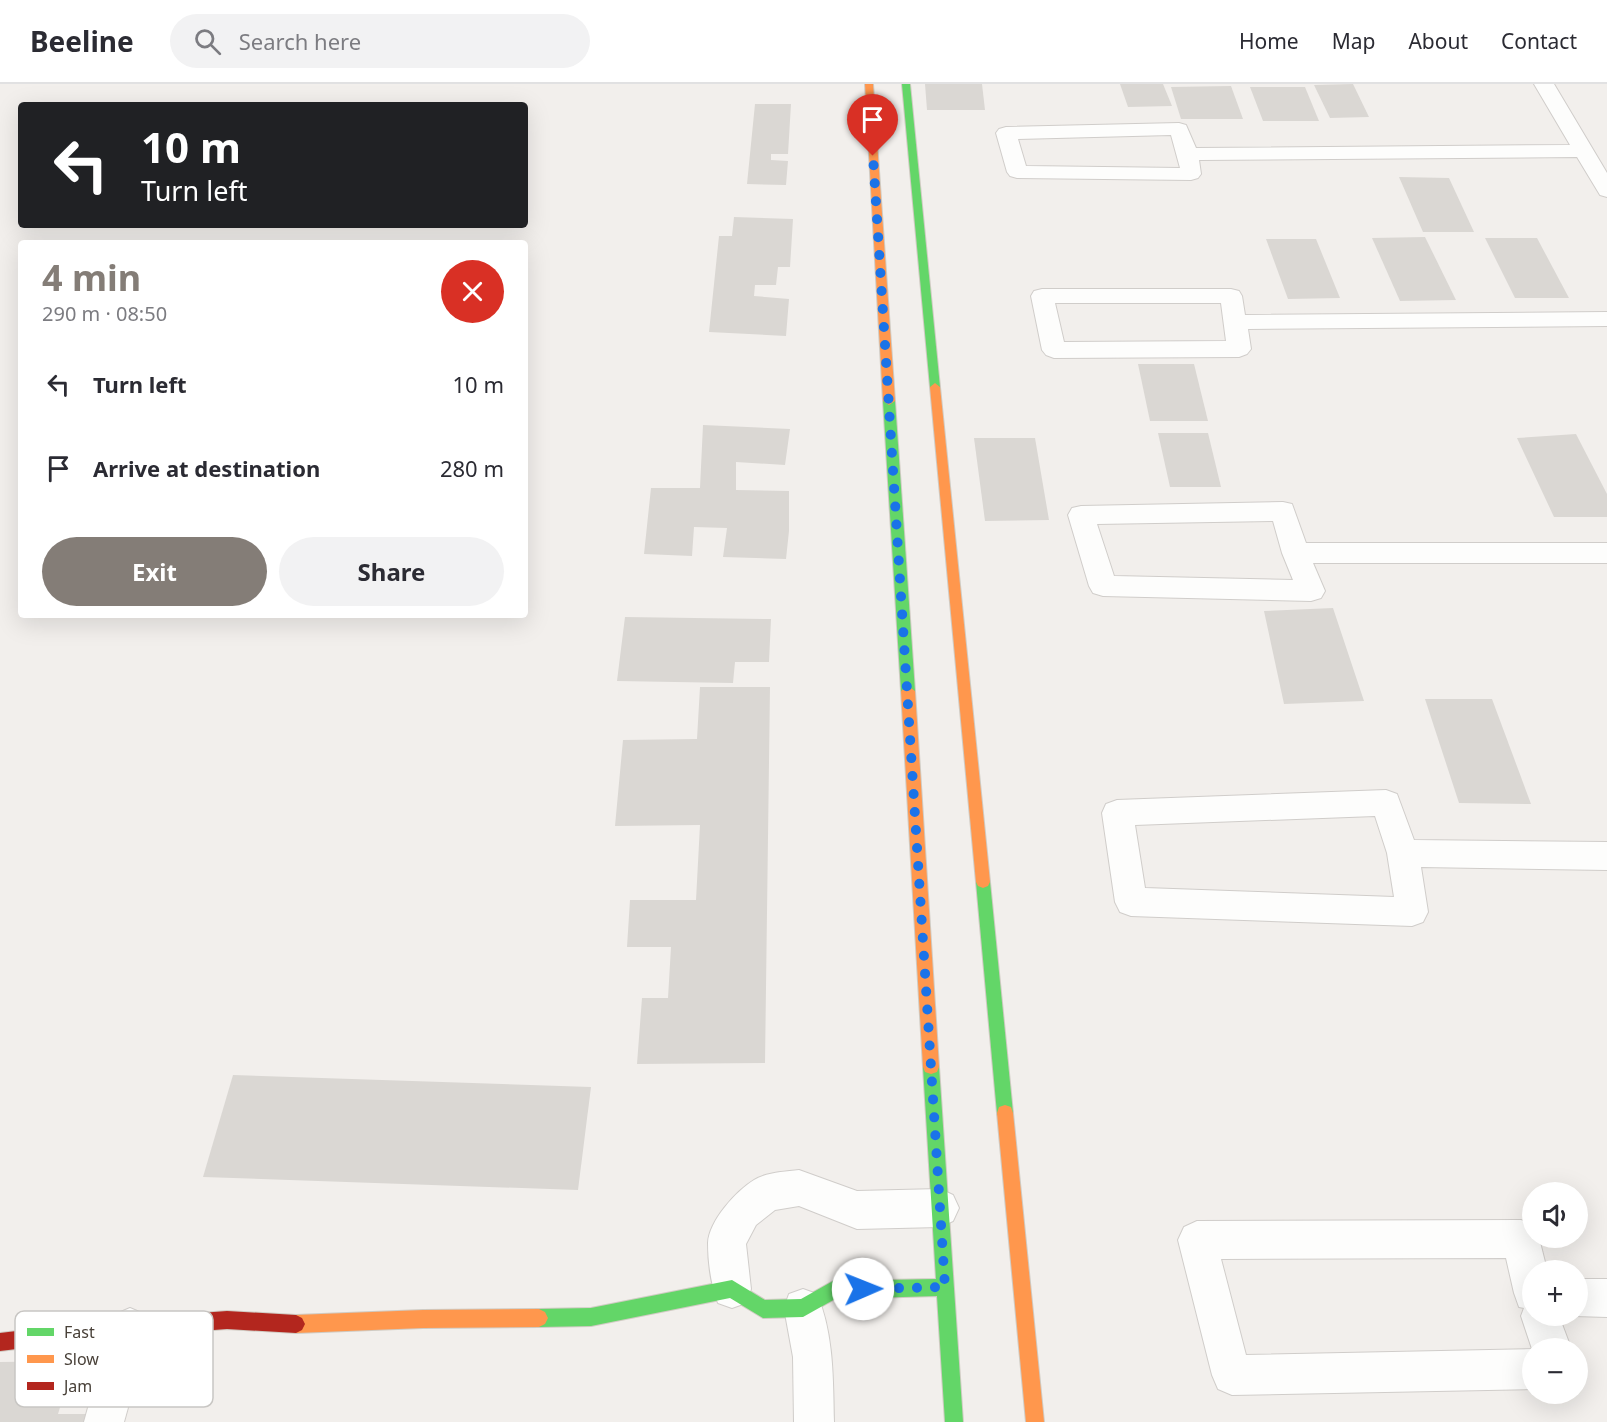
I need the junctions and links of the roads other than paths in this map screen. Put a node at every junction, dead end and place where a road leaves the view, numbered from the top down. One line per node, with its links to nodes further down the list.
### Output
1 (869, 84): 13 (street)
2 (906, 84): 28 (street)
3 (1544, 84): 4 (street)
4 (1584, 151): 5 (street); 6 (street)
5 (1188, 154): 5 (street)
6 (1607, 191)
7 (1607, 319): 8 (street)
8 (1234, 322): 8 (street)
9 (1295, 553): 9 (street); 10 (street)
10 (1607, 553)
11 (1403, 853): 11 (street); 12 (street)
12 (1607, 856)
13 (940, 1208): 15 (street); 16 (street)
14 (1526, 1260): 23 (street)
15 (945, 1287): 19 (street); 27 (street)
16 (732, 1288): 19 (street); 20 (street)
17 (1588, 1298): 18 (street)
18 (1607, 1298)
19 (803, 1308): 26 (street)
20 (213, 1321)
21 (15, 1340): 22 (street)
22 (0, 1342)
23 (1522, 1369)
24 (108, 1407): 25 (street)
25 (104, 1422)
26 (814, 1422)
27 (954, 1422)
28 (1035, 1422)

